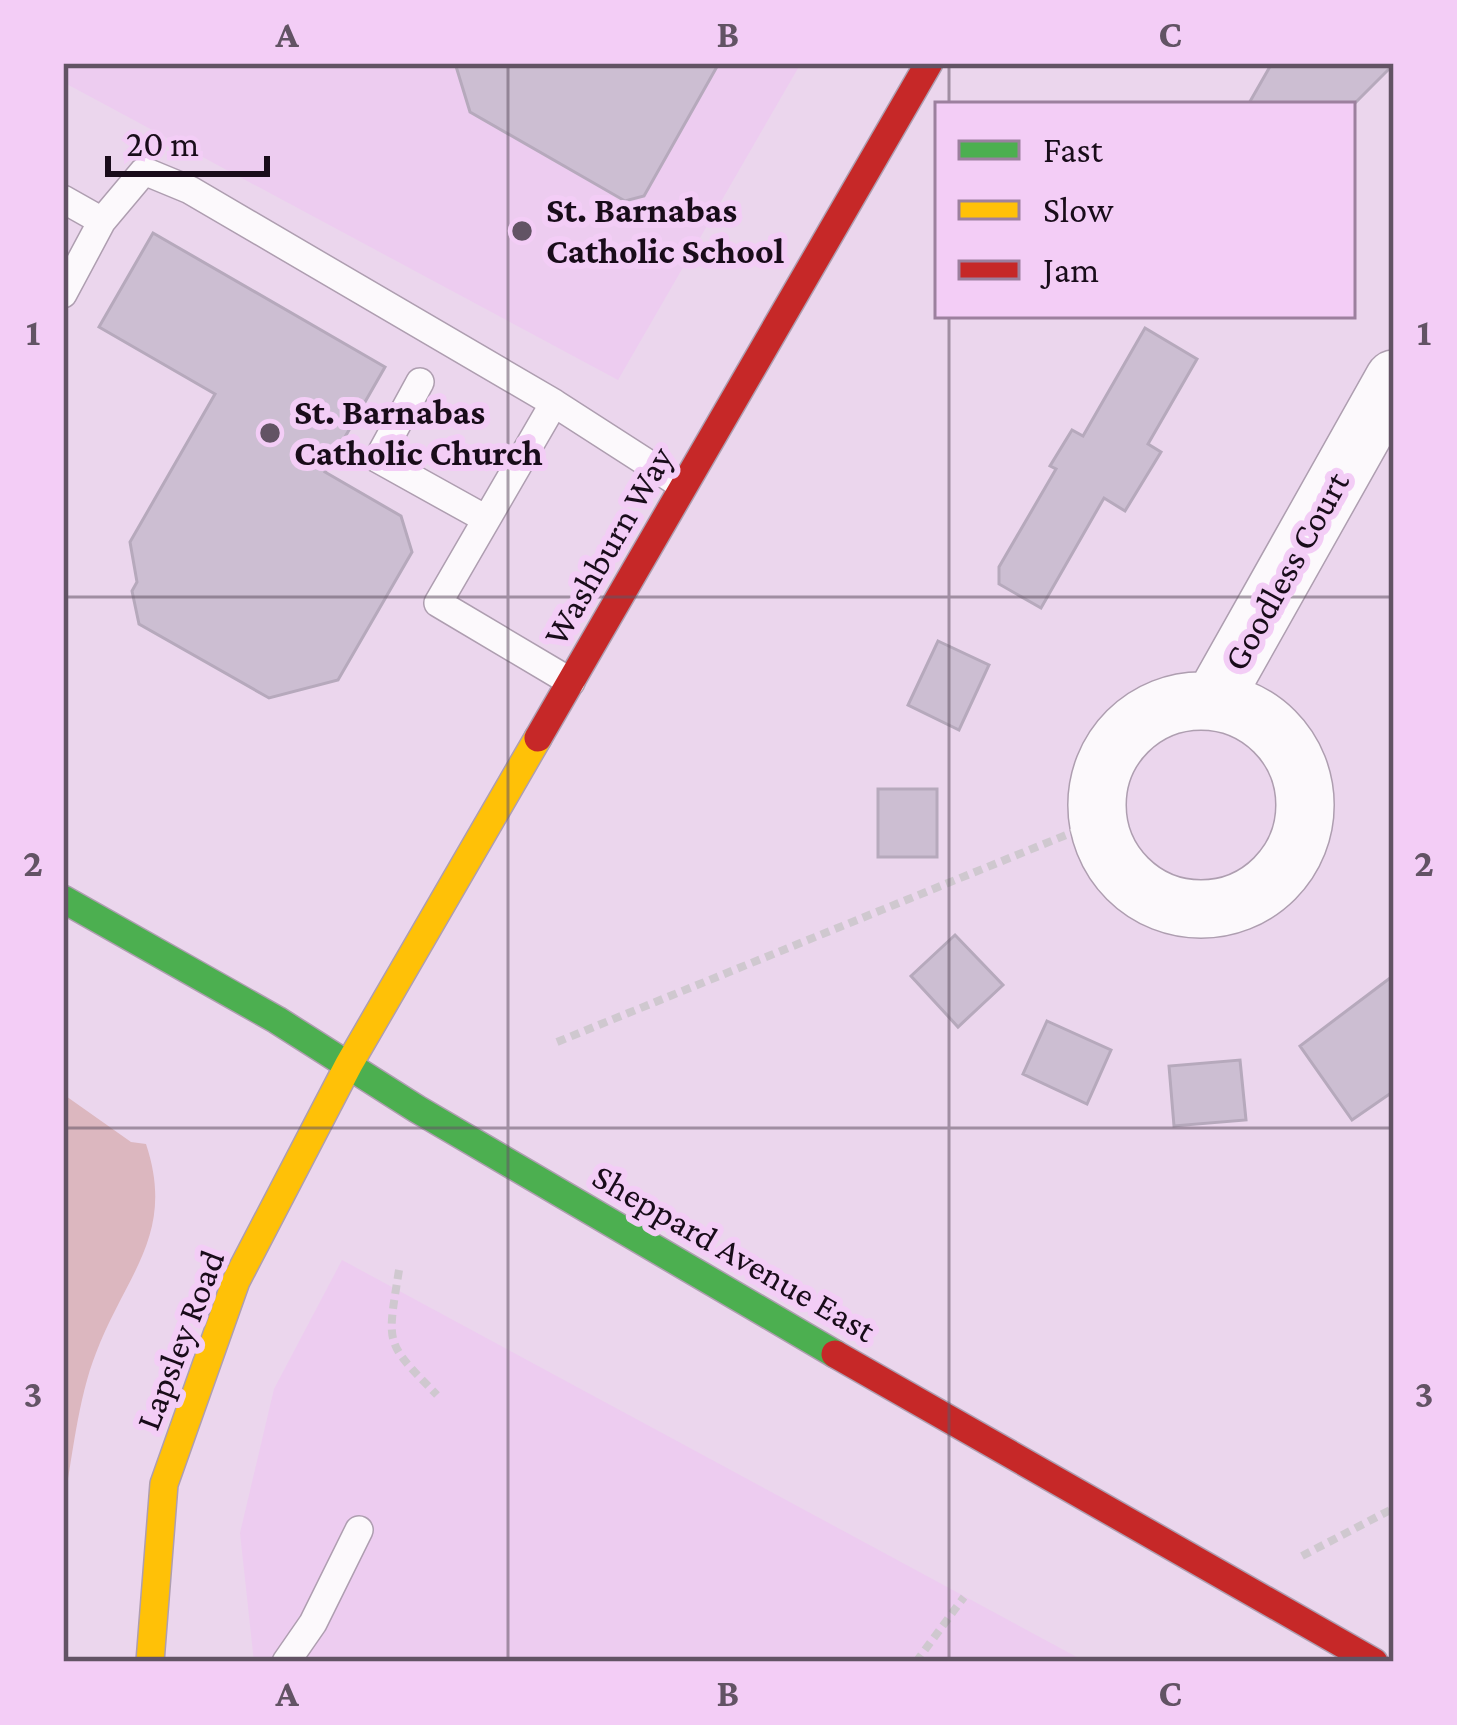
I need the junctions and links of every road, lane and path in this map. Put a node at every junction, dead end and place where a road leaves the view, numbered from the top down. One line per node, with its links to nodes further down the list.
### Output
1 (929, 63): 8 (street, Washburn Way)
2 (63, 199): 3 (lane)
3 (102, 221): 4 (lane); 7 (lane)
4 (63, 294)
5 (1394, 379): 11 (street, Goodless Court)
6 (420, 382): 9 (lane)
7 (554, 403): 8 (lane); 9 (lane)
8 (683, 486): 10 (street, Washburn Way)
9 (486, 519): 10 (lane)
10 (572, 682): 15 (street, Washburn Way)
11 (1213, 701): 12 (street, Goodless Court); 12 (street, Goodless Court)
12 (1098, 822): 14 (path)
13 (63, 899): 15 (street, Sheppard Avenue East)
14 (556, 1042)
15 (350, 1064): 20 (street, Sheppard Avenue East); 22 (street, Lapsley Road)
16 (399, 1270): 17 (path)
17 (437, 1396)
18 (1394, 1508): 20 (path)
19 (359, 1530): 23 (lane)
20 (1242, 1587): 25 (street, Sheppard Avenue East)
21 (964, 1597): 24 (path)
22 (150, 1662)
23 (286, 1662)
24 (916, 1662)
25 (1374, 1662)

